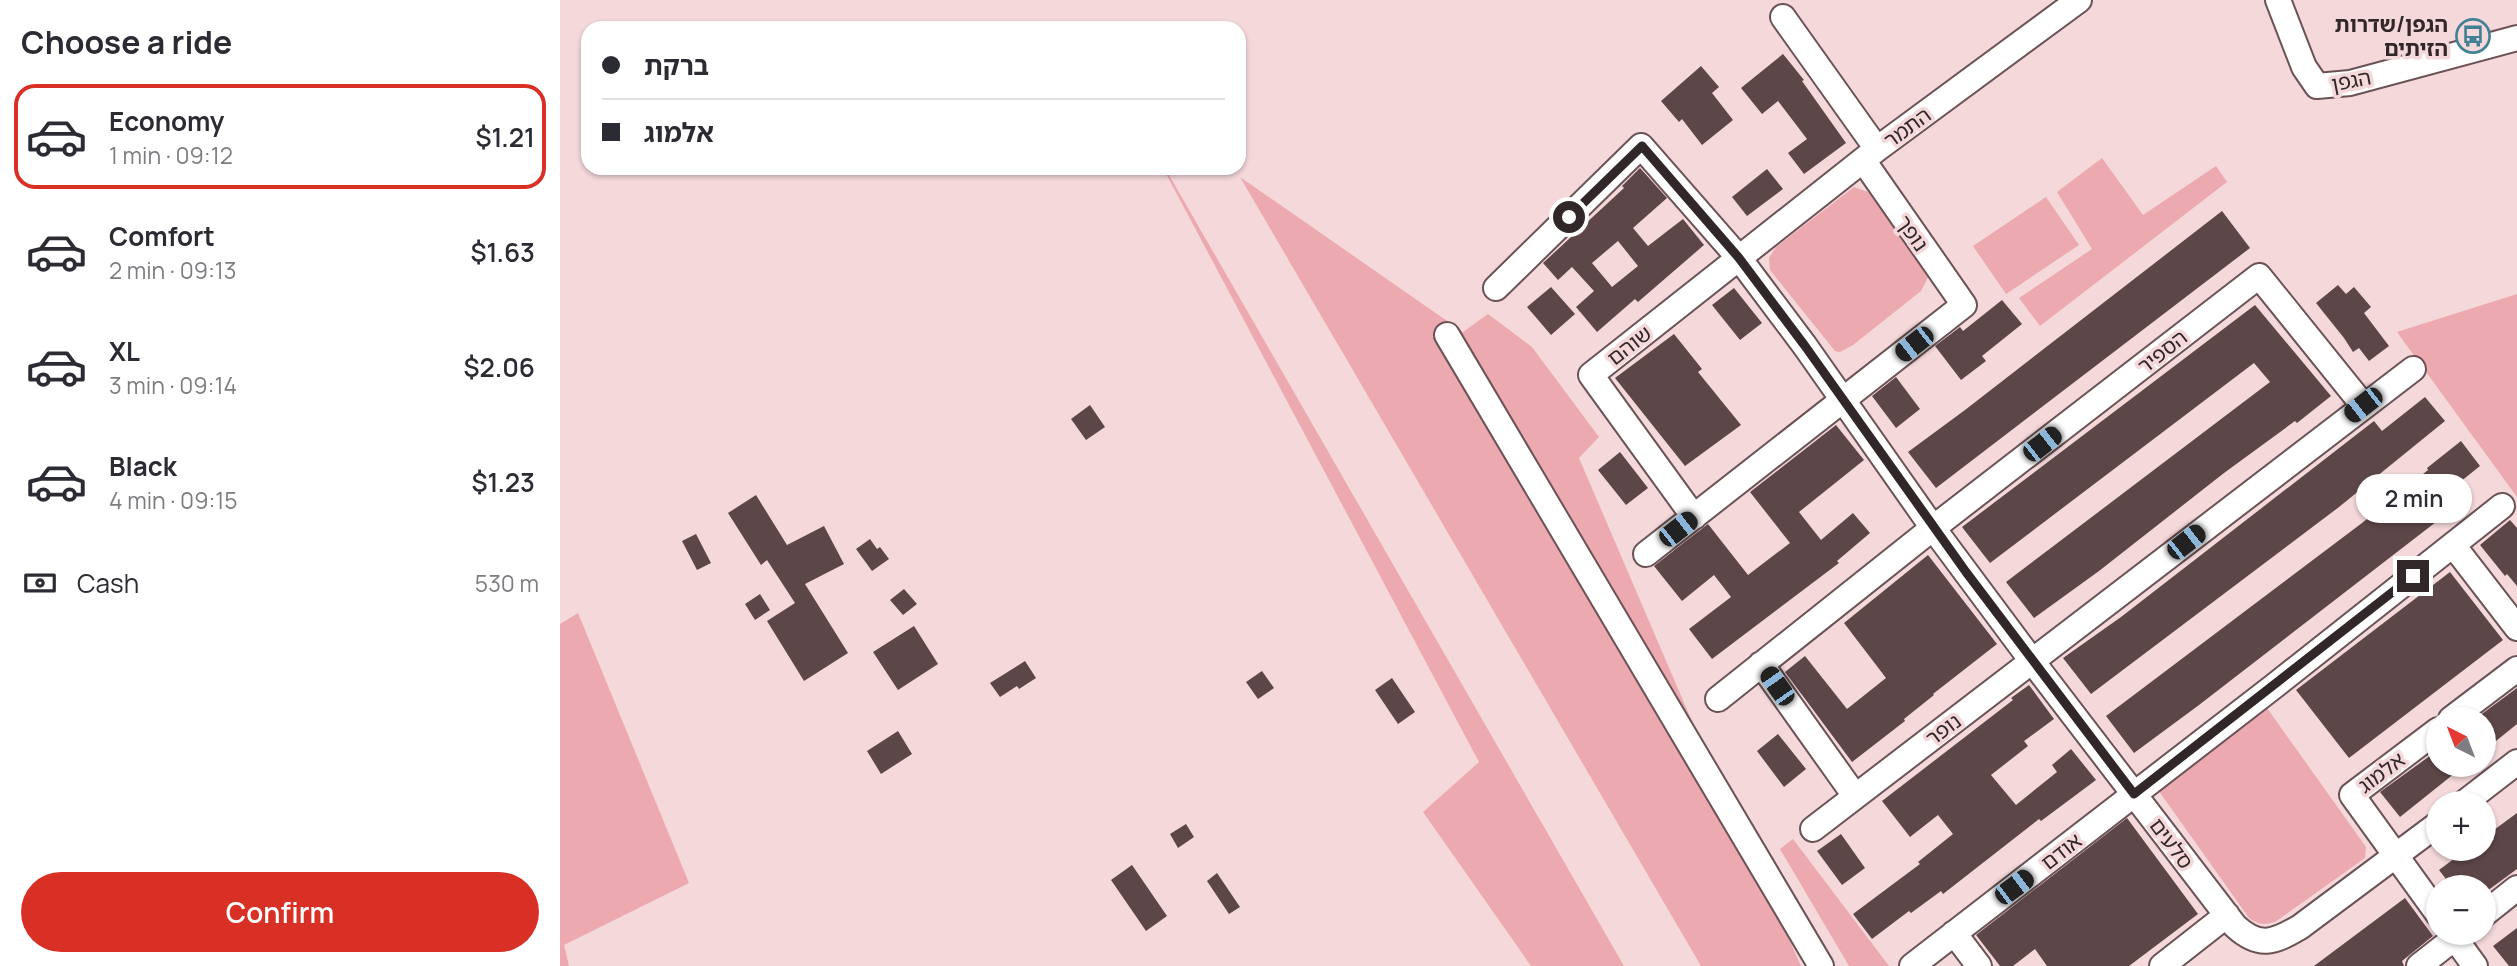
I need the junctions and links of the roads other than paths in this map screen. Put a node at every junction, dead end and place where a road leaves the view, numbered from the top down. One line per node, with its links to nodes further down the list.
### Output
1 (2079, 0): 5 (street, התמר)
2 (2278, 0): 4 (street, הגפן)
3 (1783, 17): 5 (street, נופך)
4 (2517, 38)
5 (1870, 155): 6 (street, התמר); 10 (street, נופך)
6 (1739, 258): 7 (street, סלעים); 10 (street, סלעים); 13 (street, שוהם)
7 (1496, 288)
8 (1447, 335): 38 (street)
9 (2413, 369): 11 (street)
10 (1843, 400): 13 (street); 14 (street, סלעים)
11 (2363, 405): 14 (street, הספיר); 18 (street)
12 (2502, 506): 15 (street)
13 (1694, 517): 16 (street)
14 (1933, 528): 18 (street, סלעים); 19 (street)
15 (2453, 545): 17 (street); 26 (street)
16 (1646, 554)
17 (2517, 628)
18 (2032, 661): 26 (street, סלעים); 27 (street, נופר)
19 (1761, 664): 21 (street); 27 (street)
20 (2517, 669): 22 (street)
21 (1718, 699)
22 (2467, 707)
23 (2426, 739): 30 (street, אלמוג)
24 (2517, 762): 25 (street)
25 (2480, 791)
26 (2134, 794): 34 (street, סלעים); 35 (street, אודם)
27 (1855, 796): 28 (street, נופר)
28 (1813, 829)
29 (2426, 833): 30 (street, סלעים)
30 (2396, 856): 32 (street); 34 (street, סלעים)
31 (2517, 888): 33 (street)
32 (2426, 897)
33 (2496, 905)
34 (2227, 915): 41 (street)
35 (1954, 933): 39 (street, אודם); 40 (street)
36 (2443, 945): 42 (street)
37 (2463, 945): 43 (street)
38 (1821, 966)
39 (1912, 966)
40 (1979, 966)
41 (2162, 966)
42 (2419, 966)
43 (2475, 966)

